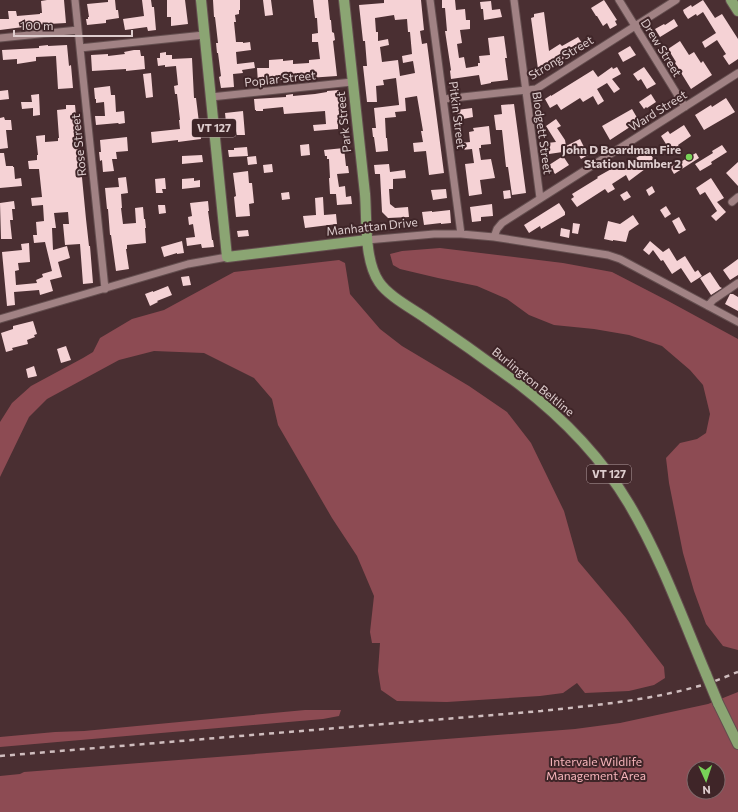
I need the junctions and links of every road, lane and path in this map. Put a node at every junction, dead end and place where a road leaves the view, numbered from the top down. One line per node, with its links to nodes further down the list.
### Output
1 (75, 0): 11 (street, Rose Street)
2 (201, 0): 12 (main road, VT 127)
3 (344, 0): 16 (main road, Park Street / VT 127)
4 (430, 0): 19 (street, Pitkin Street)
5 (514, 0): 17 (street, Blodgett Street)
6 (619, 0): 10 (street, Drew Street)
7 (676, 0): 10 (street, Strong Street)
8 (731, 0): 9 (main road)
9 (738, 11)
10 (635, 26): 17 (street, Strong Street); 20 (street, Drew Street)
11 (78, 30): 13 (street); 14 (street, Rose Street)
12 (204, 35): 14 (street); 18 (main road, VT 127)
13 (0, 38)
14 (80, 48): 29 (street, Rose Street)
15 (738, 73): 20 (street, Ward Street)
16 (352, 82): 18 (street, Poplar Street); 26 (main road, Park Street / VT 127)
17 (525, 90): 19 (street, Strong Street); 22 (street, Blodgett Street)
18 (211, 97): 27 (main road, VT 127)
19 (444, 99): 24 (street, Pitkin Street)
20 (685, 107): 22 (street, Ward Street)
21 (738, 196): 23 (street)
22 (540, 198): 25 (street, Ward Street)
23 (732, 202)
24 (461, 234): 25 (street, Manhattan Drive); 26 (street, Manhattan Drive)
25 (494, 238): 30 (street, Manhattan Drive)
26 (367, 240): 27 (main road, Manhattan Drive); 33 (main road, Burlington Beltline / VT 127, bridge)
27 (228, 257): 29 (street, Manhattan Drive)
28 (738, 282): 30 (street)
29 (105, 289): 31 (street, Manhattan Drive)
30 (708, 306): 32 (street, Manhattan Drive)
31 (0, 319)
32 (738, 322)
33 (738, 744)

